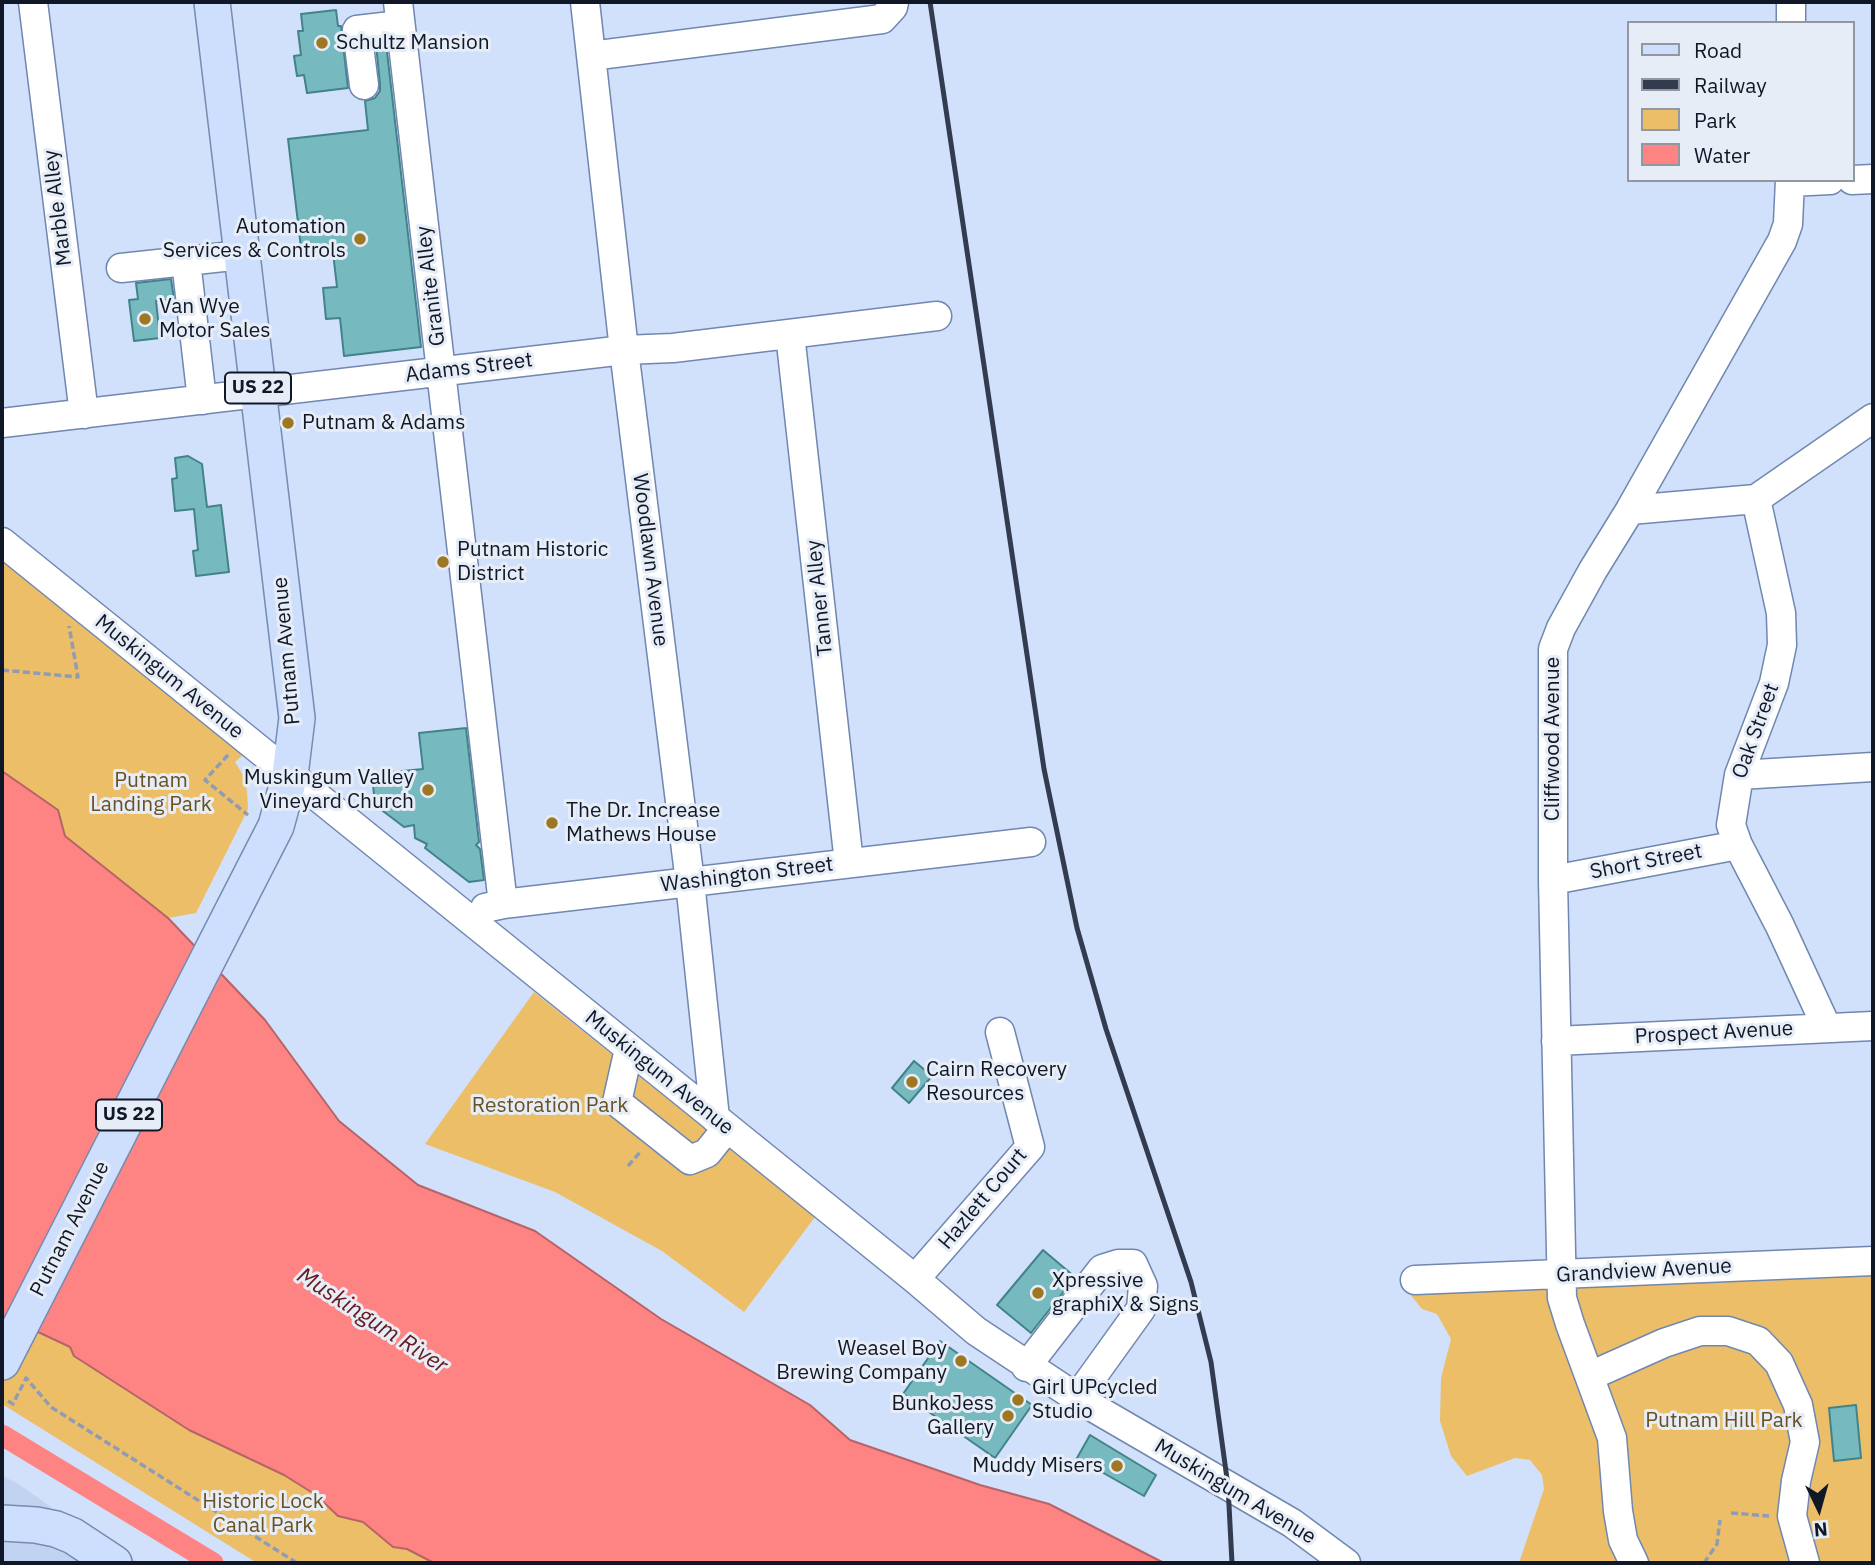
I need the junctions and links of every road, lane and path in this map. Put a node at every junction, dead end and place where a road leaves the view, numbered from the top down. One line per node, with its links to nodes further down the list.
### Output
1 (33, 2): 22 (street, Marble Alley)
2 (212, 2): 13 (main road, Putnam Avenue / US 22)
3 (585, 2): 8 (street, Woodlawn Avenue)
4 (894, 2): 8 (street)
5 (1791, 2): 7 (street)
6 (399, 13): 9 (street); 19 (street, Granite Alley)
7 (1791, 21)
8 (591, 56): 18 (street, Woodlawn Avenue)
9 (364, 85)
10 (1873, 179): 11 (street)
11 (1854, 180)
12 (1790, 182): 26 (street, Cliffwood Avenue)
13 (242, 255): 14 (street); 20 (main road, Putnam Avenue / US 22)
14 (186, 261): 15 (street); 21 (street)
15 (121, 268)
16 (937, 316): 17 (street, Adams Street)
17 (790, 334): 18 (street, Adams Street); 37 (street, Tanner Alley)
18 (624, 350): 19 (street, Adams Street); 39 (street, Woodlawn Avenue)
19 (441, 372): 20 (street, Adams Street); 40 (street, Granite Alley)
20 (258, 393): 21 (street, Adams Street); 32 (main road, Putnam Avenue / US 22)
21 (202, 400): 22 (street, Adams Street)
22 (83, 414): 24 (street, Adams Street)
23 (1873, 418): 25 (street)
24 (2, 423)
25 (1756, 499): 26 (street); 33 (street, Oak Street)
26 (1630, 510): 38 (street, Cliffwood Avenue)
27 (2, 542): 32 (street, Muskingum Avenue)
28 (68, 624): 29 (path)
29 (2, 670)
30 (229, 753): 34 (path)
31 (1873, 767): 33 (street)
32 (290, 775): 41 (street, Muskingum Avenue); 52 (main road, Putnam Avenue / US 22)
33 (1739, 775): 36 (street, Oak Street)
34 (248, 815)
35 (1031, 842): 37 (street, Washington Street)
36 (1738, 845): 38 (street, Short Street); 43 (street, Oak Street)
37 (849, 863): 39 (street, Washington Street)
38 (1553, 880): 45 (street, Cliffwood Avenue)
39 (690, 882): 40 (street, Washington Street); 47 (street, Woodlawn Avenue)
40 (503, 904): 41 (street, Washington Street)
41 (464, 915): 46 (street, Muskingum Avenue)
42 (1873, 1026): 43 (street, Prospect Avenue)
43 (1827, 1028): 45 (street, Prospect Avenue)
44 (1000, 1032): 50 (street, Hazlett Court)
45 (1556, 1041): 49 (street, Cliffwood Avenue)
46 (629, 1049): 47 (street, Muskingum Avenue); 47 (street)
47 (721, 1123): 50 (street, Muskingum Avenue)
48 (1873, 1261): 49 (street, Grandview Avenue)
49 (1562, 1275): 51 (street, Grandview Avenue); 54 (street, Cliffwood Avenue)
50 (915, 1279): 53 (street, Muskingum Avenue)
51 (1415, 1280)
52 (2, 1362)
53 (1026, 1367): 55 (street, Muskingum Avenue); 55 (street)
54 (1590, 1376): 58 (street); 64 (street, Cliffwood Avenue)
55 (1077, 1398): 63 (street, Muskingum Avenue)
56 (8, 1401): 62 (path)
57 (1731, 1513): 58 (path)
58 (1792, 1516): 66 (street)
59 (1720, 1520): 65 (path)
60 (2, 1523): 61 (main road)
61 (114, 1563)
62 (298, 1563)
63 (1346, 1563)
64 (1634, 1563)
65 (1704, 1563)
66 (1805, 1563)

